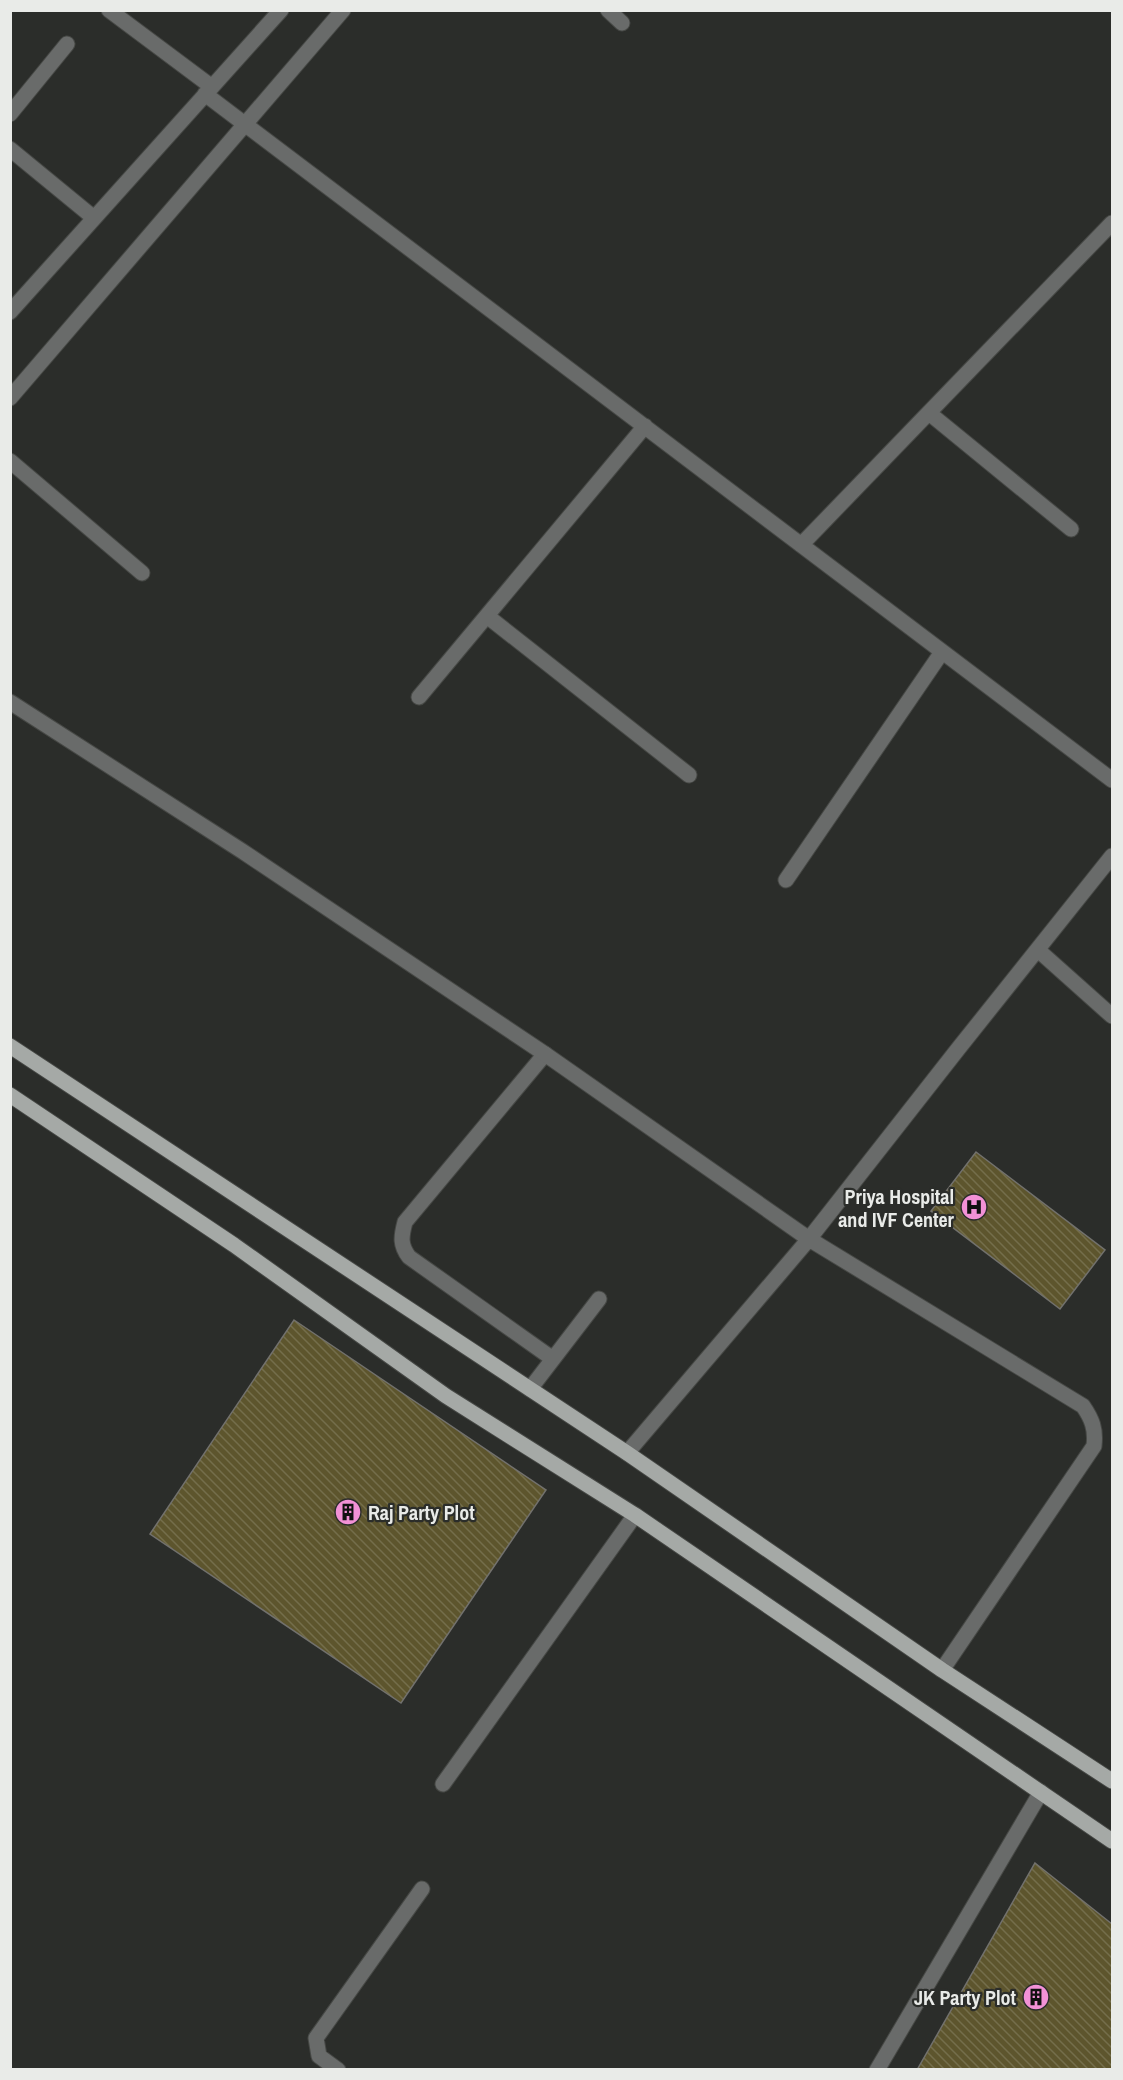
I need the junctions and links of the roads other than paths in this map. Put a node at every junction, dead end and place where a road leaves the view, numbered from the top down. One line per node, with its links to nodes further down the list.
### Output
1 (109, 10): 7 (street)
2 (281, 10): 7 (street)
3 (343, 10): 9 (street)
4 (609, 10): 5 (street)
5 (622, 22)
6 (67, 44): 8 (street)
7 (209, 91): 9 (street); 11 (street)
8 (10, 114)
9 (246, 123): 14 (street); 16 (street)
10 (10, 149): 11 (street)
11 (94, 218): 13 (street)
12 (1113, 223): 15 (street)
13 (10, 312)
14 (10, 398)
15 (929, 413): 18 (street); 19 (street)
16 (645, 426): 19 (street); 21 (street)
17 (10, 461): 20 (street)
18 (1071, 529)
19 (801, 545): 22 (street)
20 (142, 573)
21 (487, 616): 23 (street); 25 (street)
22 (942, 652): 26 (street); 28 (street)
23 (419, 697)
24 (10, 702): 32 (street)
25 (689, 775)
26 (1113, 780)
27 (1113, 856): 29 (street)
28 (786, 880)
29 (1038, 950): 30 (street); 34 (street)
30 (1113, 1016)
31 (10, 1046): 37 (main road)
32 (545, 1054): 34 (street); 36 (street)
33 (10, 1095): 39 (main road)
34 (809, 1239): 38 (street); 40 (street)
35 (599, 1299): 36 (street)
36 (553, 1359): 37 (street)
37 (530, 1389): 38 (main road)
38 (627, 1453): 40 (main road)
39 (635, 1515): 42 (street); 43 (main road)
40 (942, 1670): 41 (main road)
41 (1113, 1781)
42 (443, 1784)
43 (1041, 1792): 44 (main road); 47 (street)
44 (1113, 1841)
45 (422, 1889): 46 (street)
46 (338, 2070)
47 (877, 2070)

